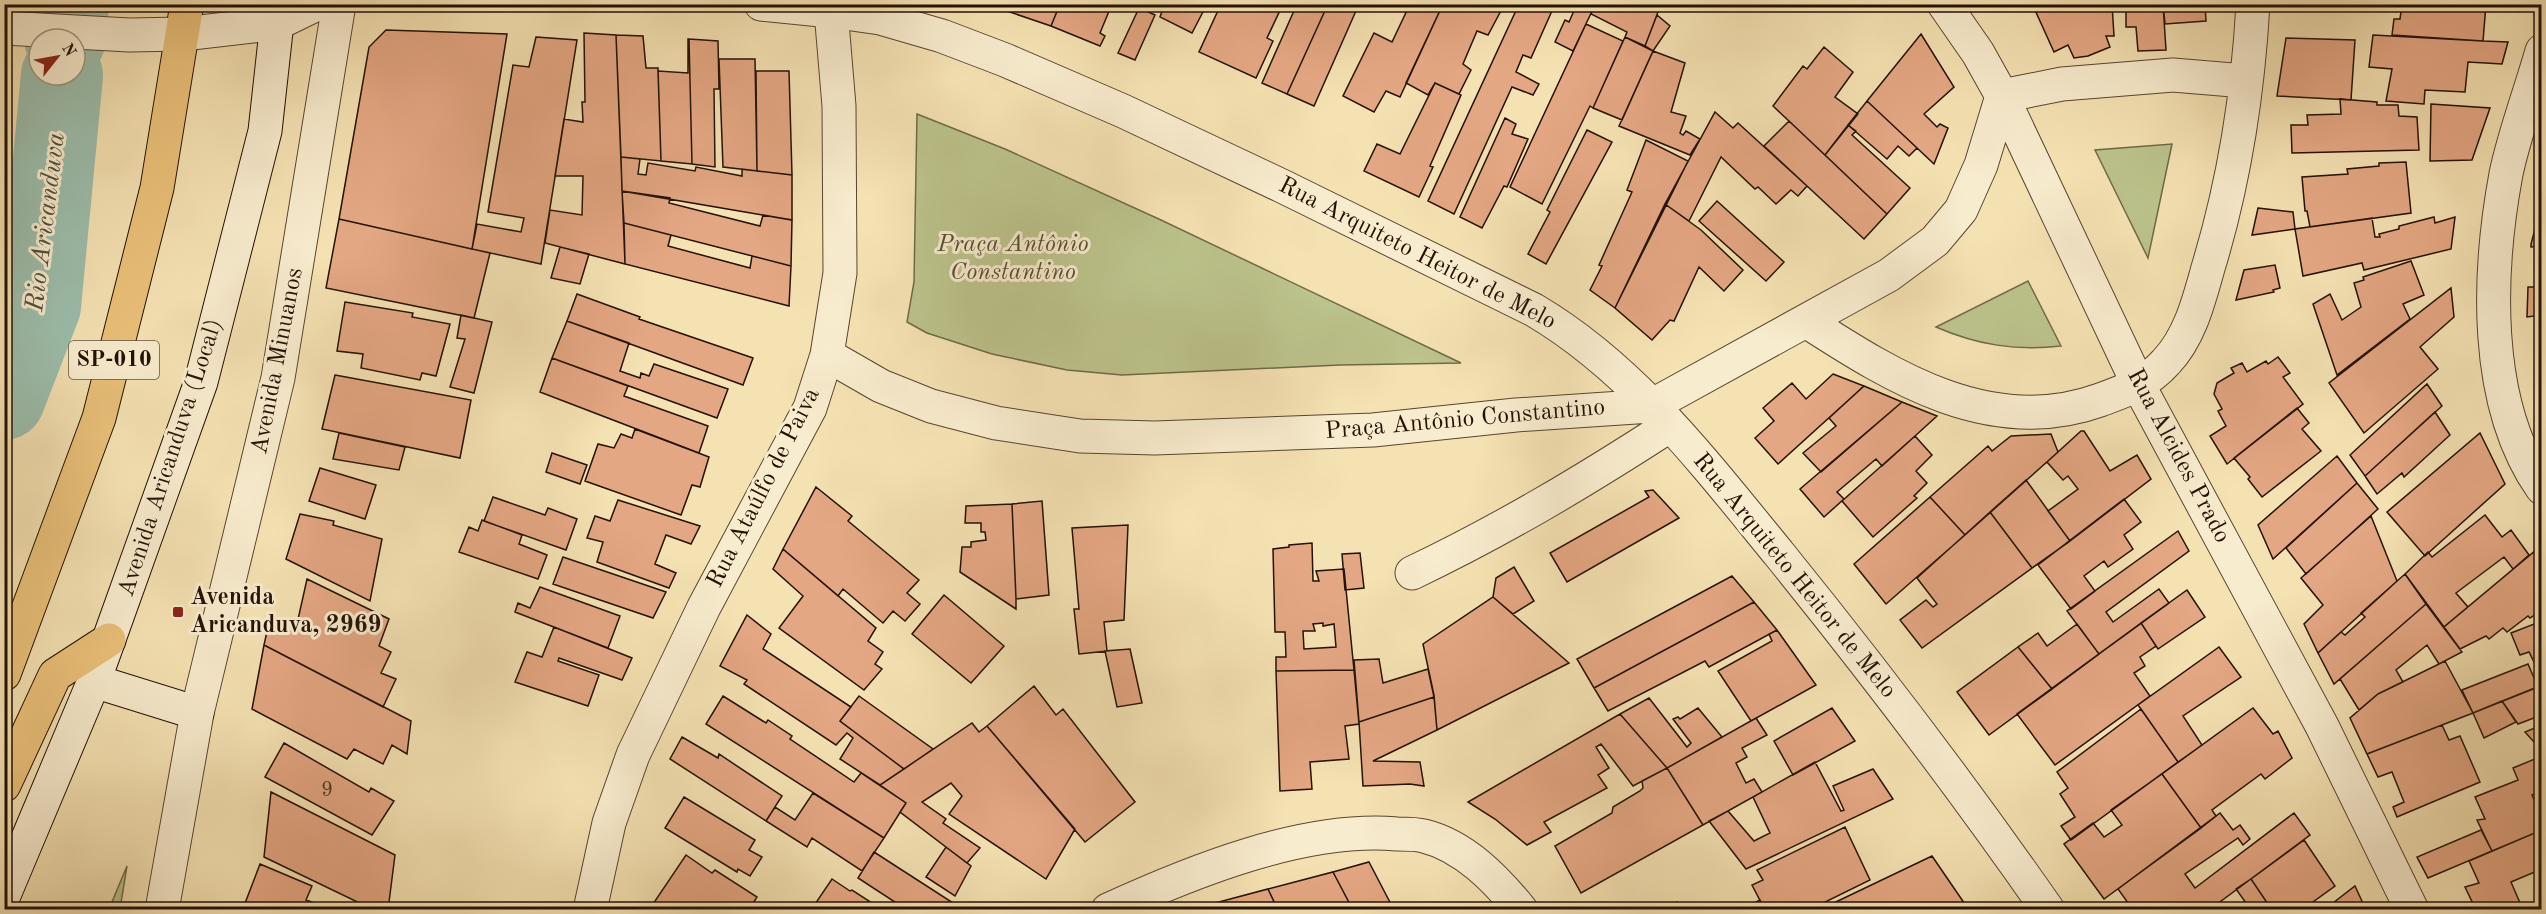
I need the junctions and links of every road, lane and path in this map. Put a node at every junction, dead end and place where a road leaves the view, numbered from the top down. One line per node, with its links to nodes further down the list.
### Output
1 (317, 4): 7 (street)
2 (339, 4): 22 (street, Avenida Minuanos)
3 (761, 4): 6 (street, Rua Arquiteto Heitor de Melo)
4 (1944, 4): 12 (street, Rua Alcides Prado)
5 (2253, 4): 11 (street)
6 (831, 11): 14 (street, Rua Ataúlfo de Paiva); 16 (street, Rua Arquiteto Heitor de Melo)
7 (278, 14): 8 (street); 19 (street, Avenida Aricanduva (Local))
8 (185, 19): 9 (street); 20 (highway, SP-010)
9 (4, 28)
10 (2541, 51): 17 (street)
11 (2245, 81): 12 (street); 15 (street)
12 (2002, 96): 13 (street); 15 (street, Rua Alcides Prado)
13 (1806, 321): 15 (street); 16 (street)
14 (827, 355): 16 (street, Praça Antônio Constantino); 26 (street, Rua Ataúlfo de Paiva)
15 (2139, 386): 30 (street, Rua Alcides Prado)
16 (1660, 416): 18 (street); 29 (street, Rua Arquiteto Heitor de Melo)
17 (2541, 488)
18 (1412, 573)
19 (109, 639): 21 (street, Avenida Aricanduva (Local)); 23 (highway)
20 (4, 674)
21 (94, 681): 22 (street); 24 (street, Avenida Aricanduva (Local))
22 (196, 713): 25 (street, Avenida Minuanos)
23 (4, 785)
24 (4, 895)
25 (162, 909)
26 (590, 909)
27 (1108, 909): 28 (street)
28 (1521, 909)
29 (2048, 909)
30 (2412, 909)

